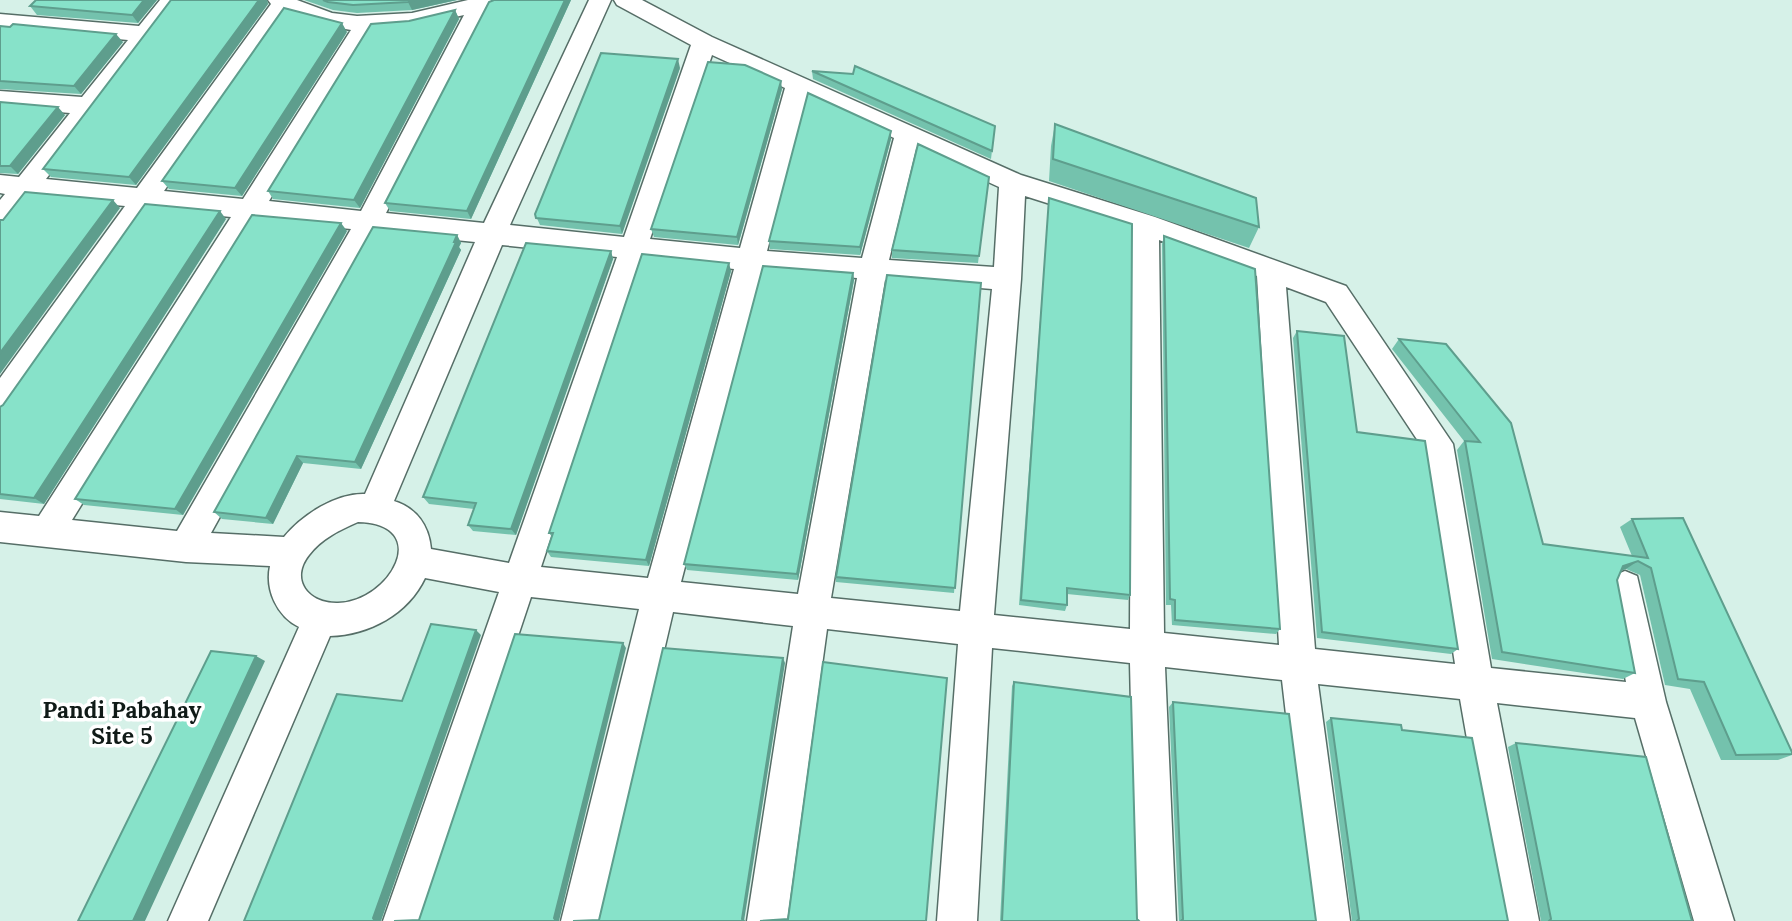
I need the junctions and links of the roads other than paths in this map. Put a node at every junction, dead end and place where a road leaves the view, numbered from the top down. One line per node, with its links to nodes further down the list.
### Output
1 (172, 0): 8 (street)
2 (600, 0): 21 (street)
3 (625, 0): 9 (street)
4 (281, 1): 7 (street); 16 (street)
5 (487, 2): 7 (street); 19 (street)
6 (0, 21): 8 (street)
7 (365, 26): 17 (street)
8 (145, 34): 12 (street)
9 (704, 42): 10 (street); 22 (street)
10 (798, 85): 13 (street); 23 (street)
11 (0, 99): 12 (street)
12 (89, 106): 15 (street)
13 (907, 135): 14 (street); 24 (street)
14 (1012, 182): 20 (street); 26 (street)
15 (13, 185): 16 (street); 18 (street)
16 (144, 200): 17 (street); 27 (street)
17 (248, 211): 19 (street); 30 (street)
18 (0, 219)
19 (368, 223): 21 (street); 31 (street)
20 (1145, 224): 25 (street); 40 (street)
21 (493, 233): 22 (street); 28 (street)
22 (635, 248): 23 (street); 34 (street)
23 (752, 260): 24 (street); 36 (street)
24 (873, 268): 26 (street); 37 (street)
25 (1271, 270): 41 (street); 42 (street)
26 (1007, 279): 39 (street)
27 (0, 402)
28 (375, 508): 32 (street); 33 (street)
29 (0, 527): 30 (street)
30 (47, 532): 31 (street)
31 (186, 547): 32 (street)
32 (290, 552): 38 (street)
33 (415, 561): 34 (street); 38 (street)
34 (519, 580): 36 (street); 45 (street)
35 (1625, 587): 43 (street)
36 (660, 595): 37 (street); 46 (street)
37 (812, 611): 39 (street); 47 (street)
38 (319, 621): 44 (street)
39 (975, 629): 40 (street); 48 (street)
40 (1147, 648): 41 (street); 49 (street)
41 (1298, 664): 42 (street); 50 (street)
42 (1476, 686): 43 (street); 51 (street)
43 (1648, 702): 52 (street)
44 (188, 921)
45 (403, 921)
46 (581, 921)
47 (767, 921)
48 (957, 921)
49 (1156, 921)
50 (1330, 921)
51 (1519, 921)
52 (1714, 921)

